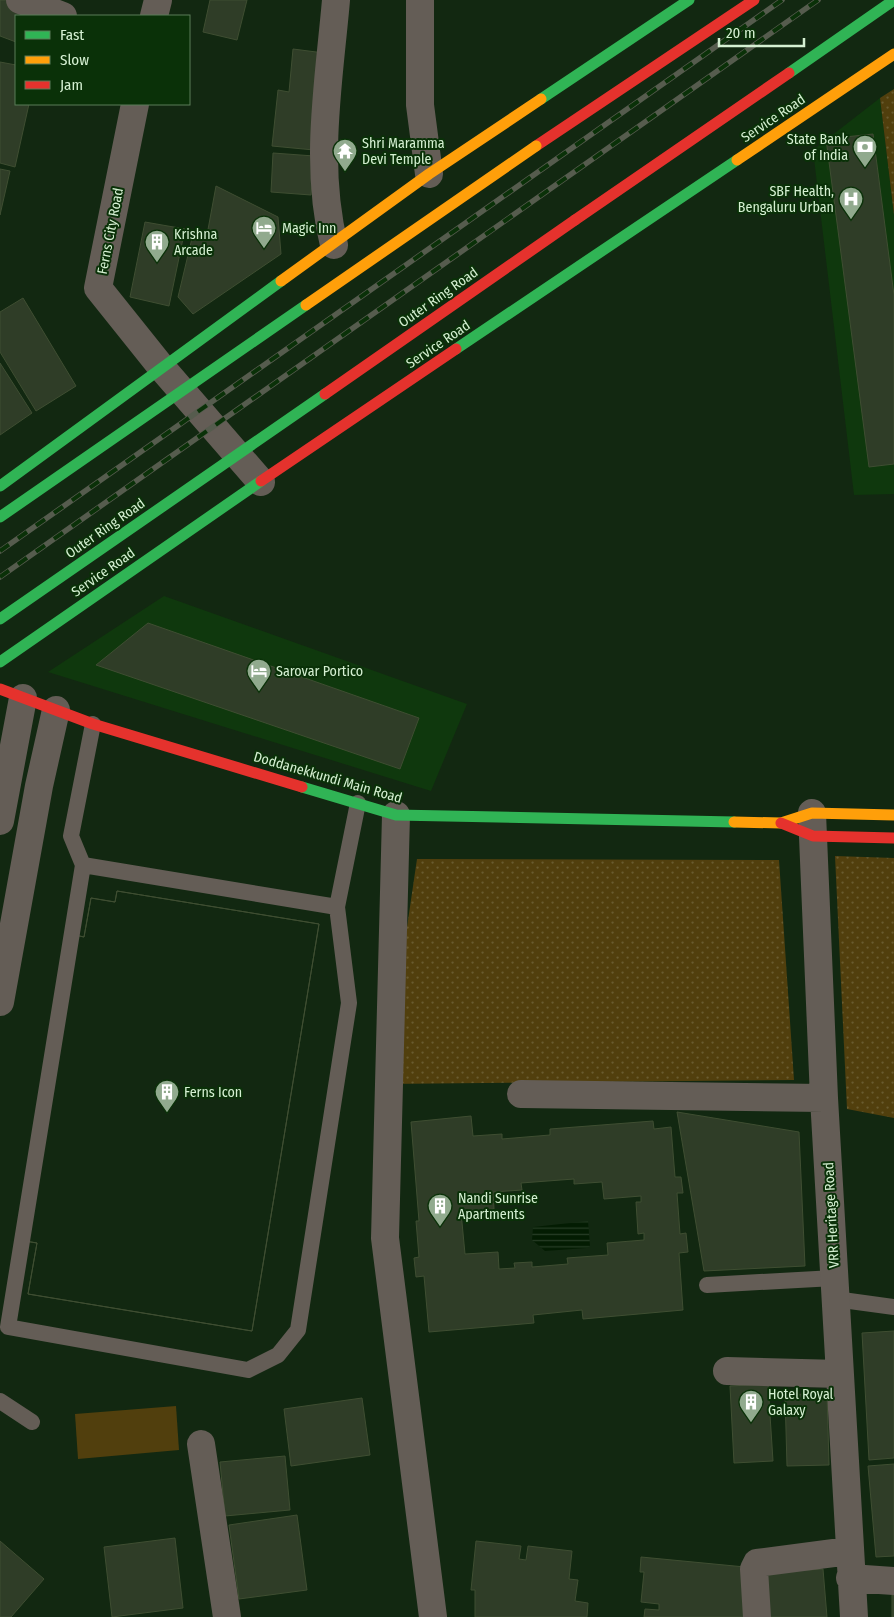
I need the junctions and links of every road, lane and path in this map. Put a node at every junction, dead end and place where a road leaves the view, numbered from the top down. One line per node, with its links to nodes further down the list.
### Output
1 (20, 0): 8 (street)
2 (158, 0): 9 (street)
3 (336, 0): 13 (street)
4 (420, 0): 12 (street)
5 (689, 0): 12 (main road)
6 (754, 0): 17 (main road, bridge)
7 (894, 0): 18 (main road, Outer Ring Road, bridge)
8 (60, 15)
9 (154, 15)
10 (894, 54): 15 (main road, Service Road)
11 (135, 105): 14 (street, Ferns City Road)
12 (429, 174): 13 (main road)
13 (334, 245): 14 (main road)
14 (162, 368): 15 (street); 16 (main road)
15 (261, 482): 19 (main road, Service Road)
16 (0, 486)
17 (0, 517)
18 (0, 619)
19 (0, 662)
20 (11, 693): 21 (main road, Doddanekkundi Main Road); 26 (street)
21 (56, 710): 22 (main road, Doddanekkundi Main Road); 32 (street)
22 (93, 724): 23 (main road, Doddanekkundi Main Road); 30 (lane)
23 (358, 803): 24 (main road, Doddanekkundi Main Road); 31 (lane)
24 (396, 815): 27 (main road, Doddanekkundi Main Road); 47 (street)
25 (894, 816): 28 (main road, Doddanekkundi Main Road)
26 (0, 822)
27 (781, 823): 28 (main road, Doddanekkundi Main Road); 28 (main road, Doddanekkundi Main Road)
28 (813, 825): 29 (main road, Doddanekkundi Main Road); 34 (street, VRR Heritage Road)
29 (894, 838)
30 (83, 865): 31 (lane); 31 (lane)
31 (337, 906)
32 (0, 1002)
33 (521, 1094): 34 (street)
34 (824, 1098): 36 (street, VRR Heritage Road)
35 (706, 1285): 36 (lane)
36 (835, 1288): 37 (lane); 39 (street, VRR Heritage Road)
37 (894, 1307)
38 (727, 1371): 39 (street)
39 (840, 1374): 43 (street, VRR Heritage Road)
40 (0, 1401): 41 (lane)
41 (32, 1422)
42 (201, 1444): 46 (street)
43 (849, 1551): 44 (street, VRR Heritage Road); 48 (street)
44 (850, 1578): 45 (street); 49 (street, VRR Heritage Road)
45 (894, 1581)
46 (227, 1617)
47 (433, 1617)
48 (757, 1617)
49 (854, 1617)

